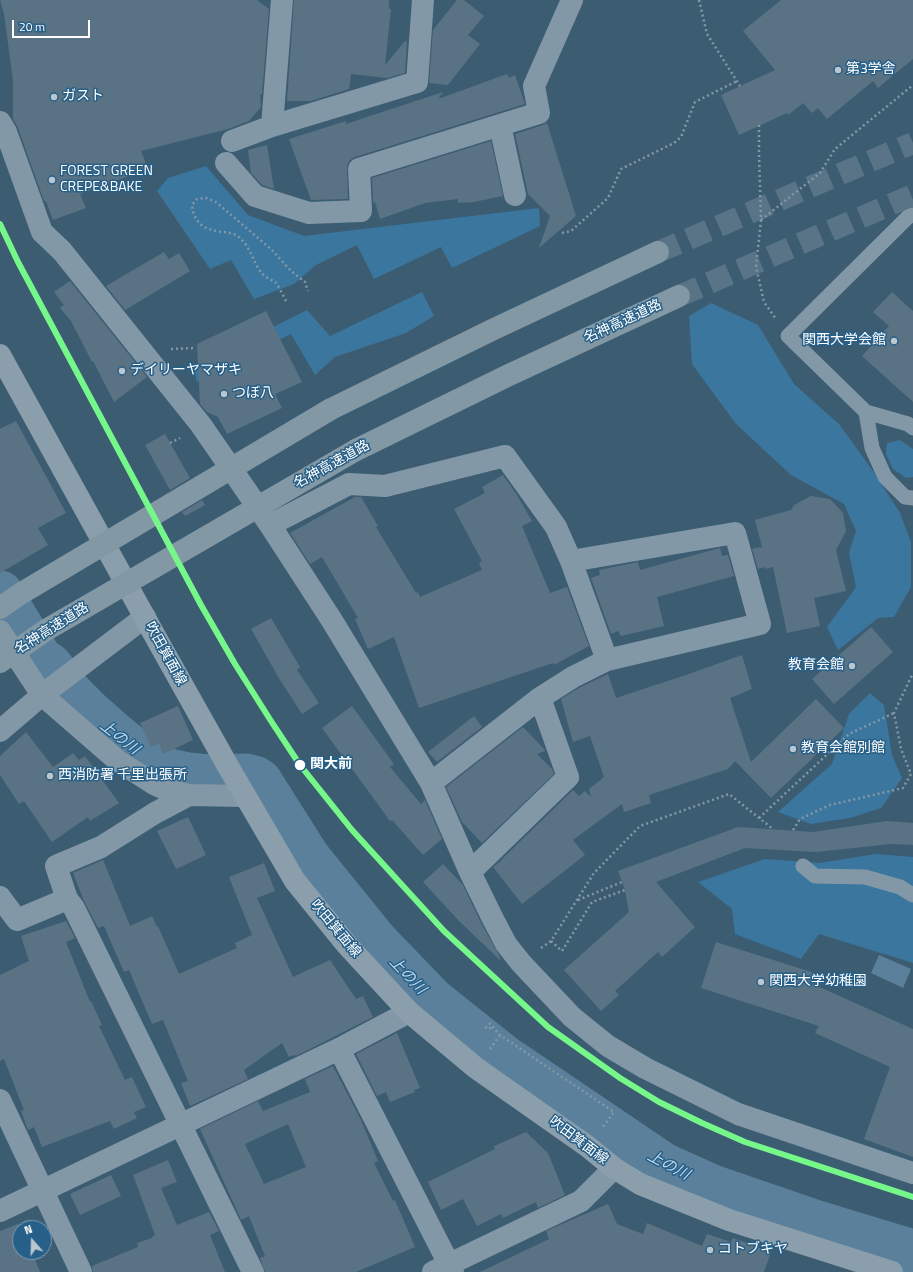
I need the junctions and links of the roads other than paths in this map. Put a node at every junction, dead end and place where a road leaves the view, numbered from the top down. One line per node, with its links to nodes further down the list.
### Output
1 (282, 0): 6 (street)
2 (423, 0): 6 (street)
3 (572, 0): 5 (street)
4 (0, 122): 17 (street)
5 (500, 125): 8 (street); 9 (street)
6 (272, 126): 7 (street)
7 (232, 141)
8 (226, 163)
9 (515, 195)
10 (912, 215): 14 (lane)
11 (658, 252): 19 (highway, bridge)
12 (679, 296): 23 (highway, 名神高速道路, bridge)
13 (0, 355): 20 (main road, 吹田箕面線)
14 (866, 412): 15 (lane); 16 (lane)
15 (913, 428)
16 (913, 498)
17 (270, 525): 18 (street); 27 (street)
18 (571, 561): 22 (street); 22 (street)
19 (0, 608)
20 (145, 617): 24 (street); 28 (main road, 吹田箕面線)
21 (0, 631): 24 (street)
22 (607, 660): 25 (street)
23 (0, 662)
24 (47, 692): 26 (street); 29 (street)
25 (540, 698): 27 (street); 31 (street)
26 (0, 731)
27 (431, 783): 31 (street)
28 (243, 792): 29 (street); 35 (main road, 吹田箕面線)
29 (189, 795): 34 (street)
30 (803, 866): 32 (lane)
31 (470, 872): 40 (street)
32 (913, 895)
33 (0, 897): 34 (street)
34 (67, 899): 38 (street)
35 (409, 1012): 36 (street); 39 (main road, 吹田箕面線)
36 (339, 1049): 38 (street); 43 (street)
37 (0, 1100): 41 (street)
38 (181, 1124): 41 (street); 45 (street)
39 (614, 1168): 43 (street); 46 (main road, 吹田箕面線)
40 (913, 1173)
41 (42, 1191): 42 (street); 44 (street)
42 (0, 1211)
43 (445, 1269)
44 (81, 1272)
45 (253, 1272)
46 (892, 1272)

